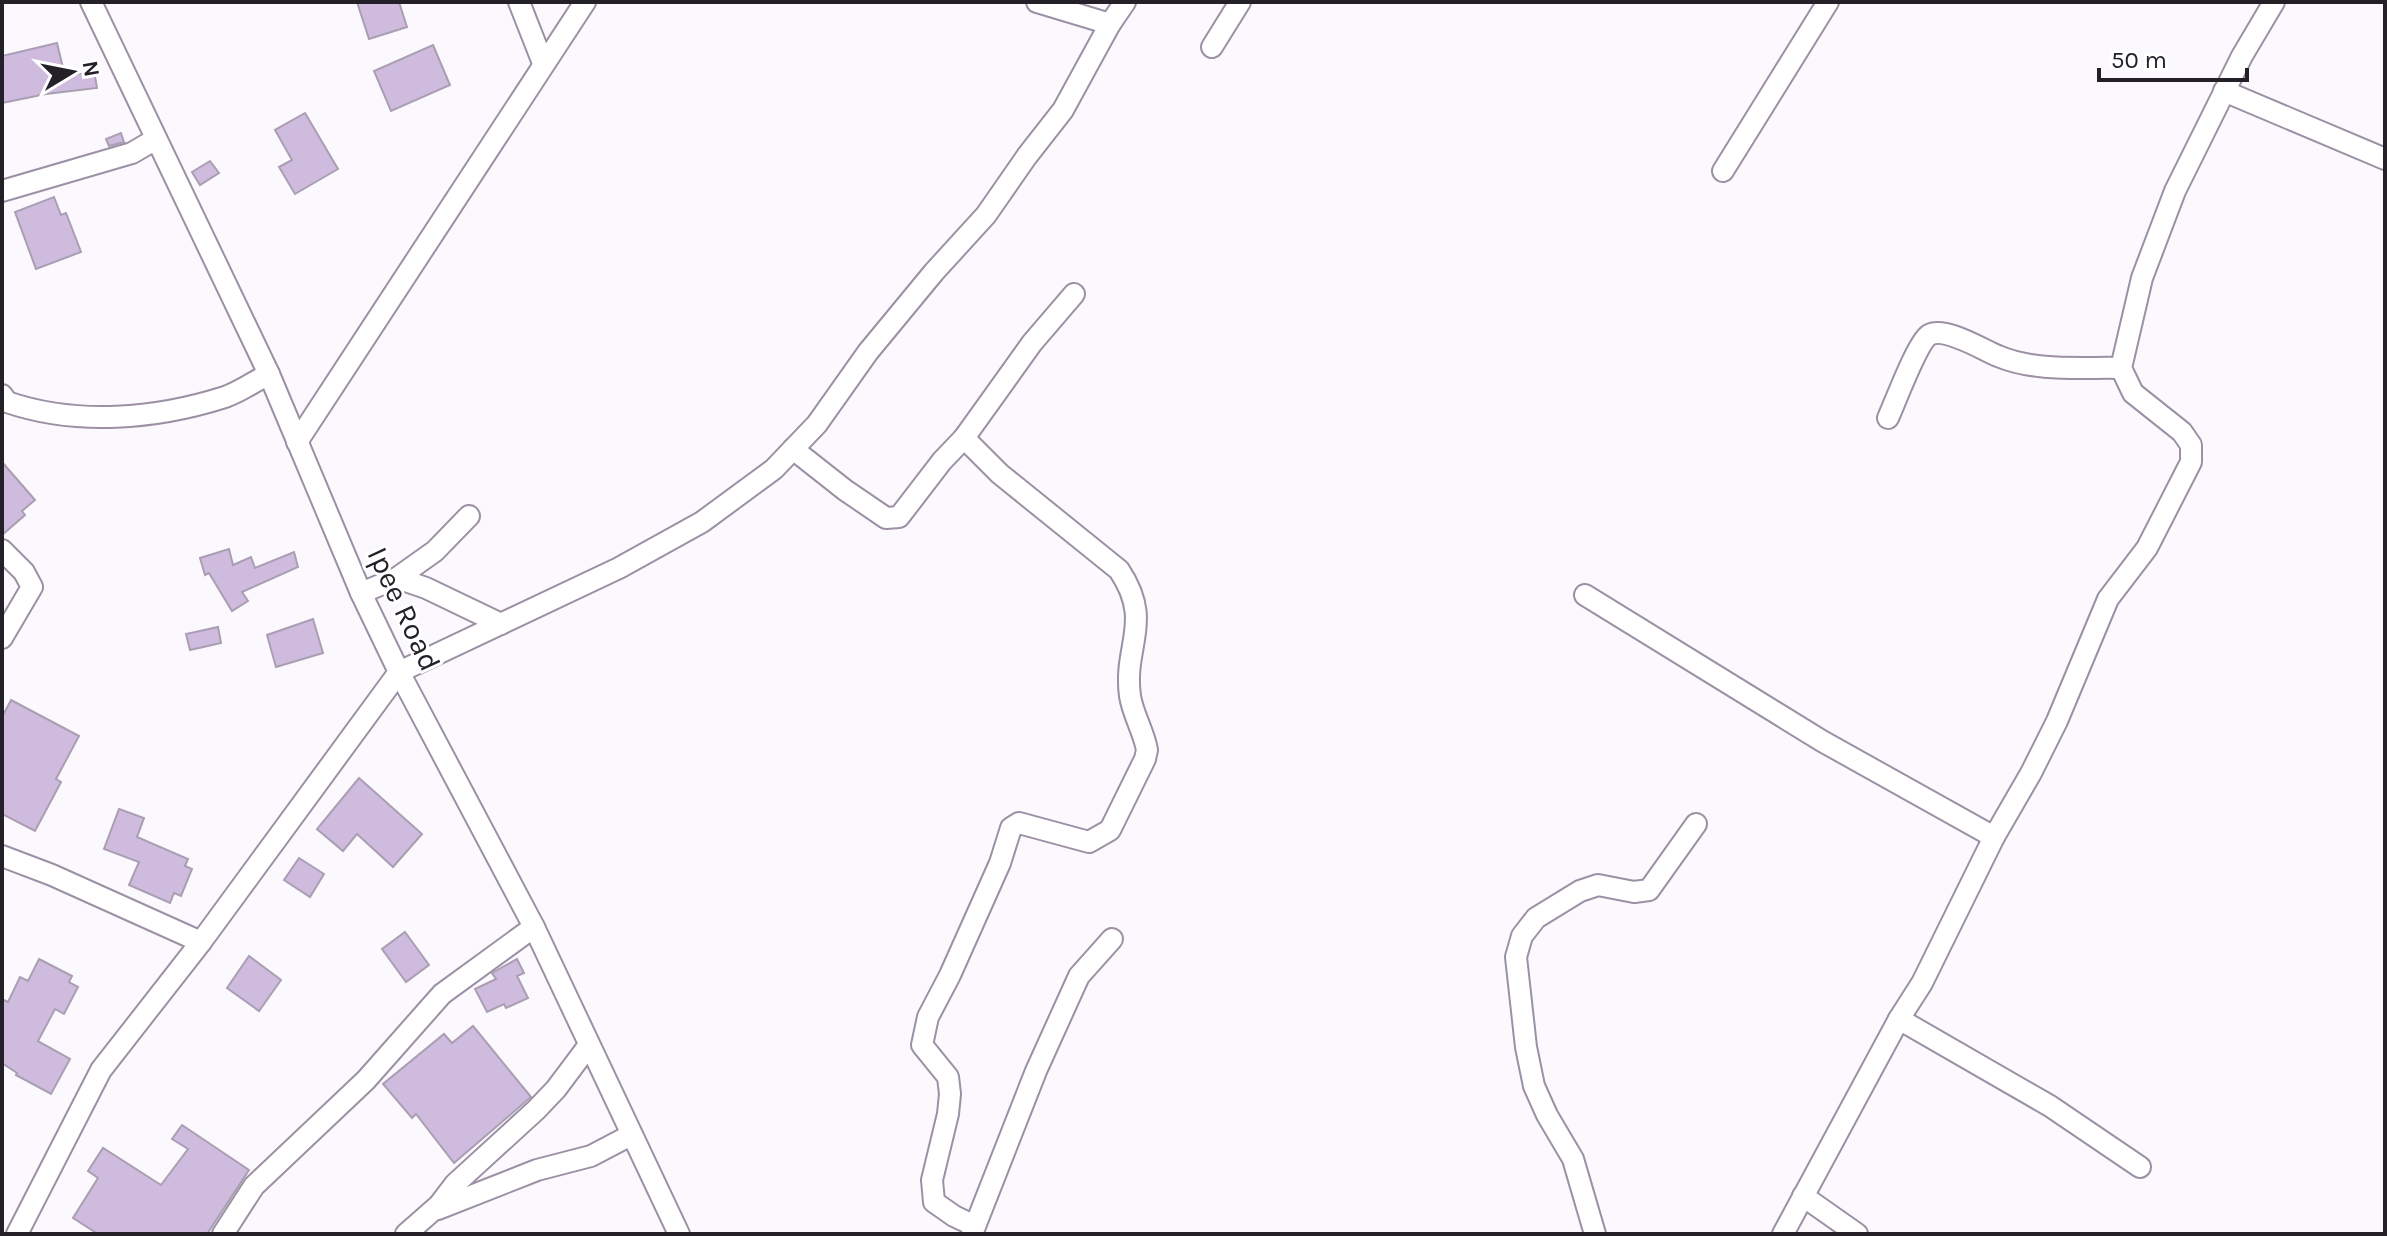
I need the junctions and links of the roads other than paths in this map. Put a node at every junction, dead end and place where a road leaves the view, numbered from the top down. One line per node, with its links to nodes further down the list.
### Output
1 (91, 2): 13 (street, Ipee Road)
2 (519, 2): 11 (street)
3 (585, 2): 11 (street)
4 (1037, 2): 9 (street)
5 (1125, 2): 9 (street)
6 (1240, 2): 10 (street)
7 (1828, 2): 15 (street)
8 (2274, 2): 12 (street)
9 (1110, 24): 24 (street)
10 (1212, 47)
11 (543, 63): 23 (street)
12 (2224, 91): 14 (street); 18 (street)
13 (156, 139): 16 (street); 19 (street, Ipee Road)
14 (2385, 159)
15 (1723, 171)
16 (2, 191)
17 (1074, 294): 22 (street)
18 (2121, 368): 21 (street); 34 (street)
19 (269, 374): 20 (street); 23 (street, Ipee Road)
20 (2, 395)
21 (1888, 418)
22 (964, 438): 24 (street); 46 (street)
23 (297, 442): 28 (street, Ipee Road)
24 (793, 449): 30 (street)
25 (469, 516): 27 (street)
26 (2, 550): 31 (street)
27 (397, 578): 28 (street); 30 (street)
28 (361, 593): 32 (street, Ipee Road)
29 (1585, 595): 34 (street)
30 (501, 624): 32 (street)
31 (2, 638)
32 (399, 672): 36 (street, Ipee Road); 38 (street)
33 (1696, 824): 52 (street)
34 (1994, 837): 39 (street)
35 (2, 856): 38 (street)
36 (534, 927): 40 (street, Ipee Road); 49 (street)
37 (1112, 939): 46 (street)
38 (201, 942): 48 (street)
39 (1899, 1019): 42 (street); 43 (street)
40 (589, 1045): 41 (street, Ipee Road); 44 (street)
41 (631, 1135): 44 (street); 51 (street, Ipee Road)
42 (2140, 1167)
43 (1803, 1196): 53 (street); 54 (street)
44 (433, 1211): 50 (street)
45 (2, 1228): 47 (street)
46 (974, 1230)
47 (9, 1234)
48 (17, 1234)
49 (223, 1234)
50 (406, 1234)
51 (679, 1234)
52 (1595, 1234)
53 (1783, 1234)
54 (1857, 1234)

